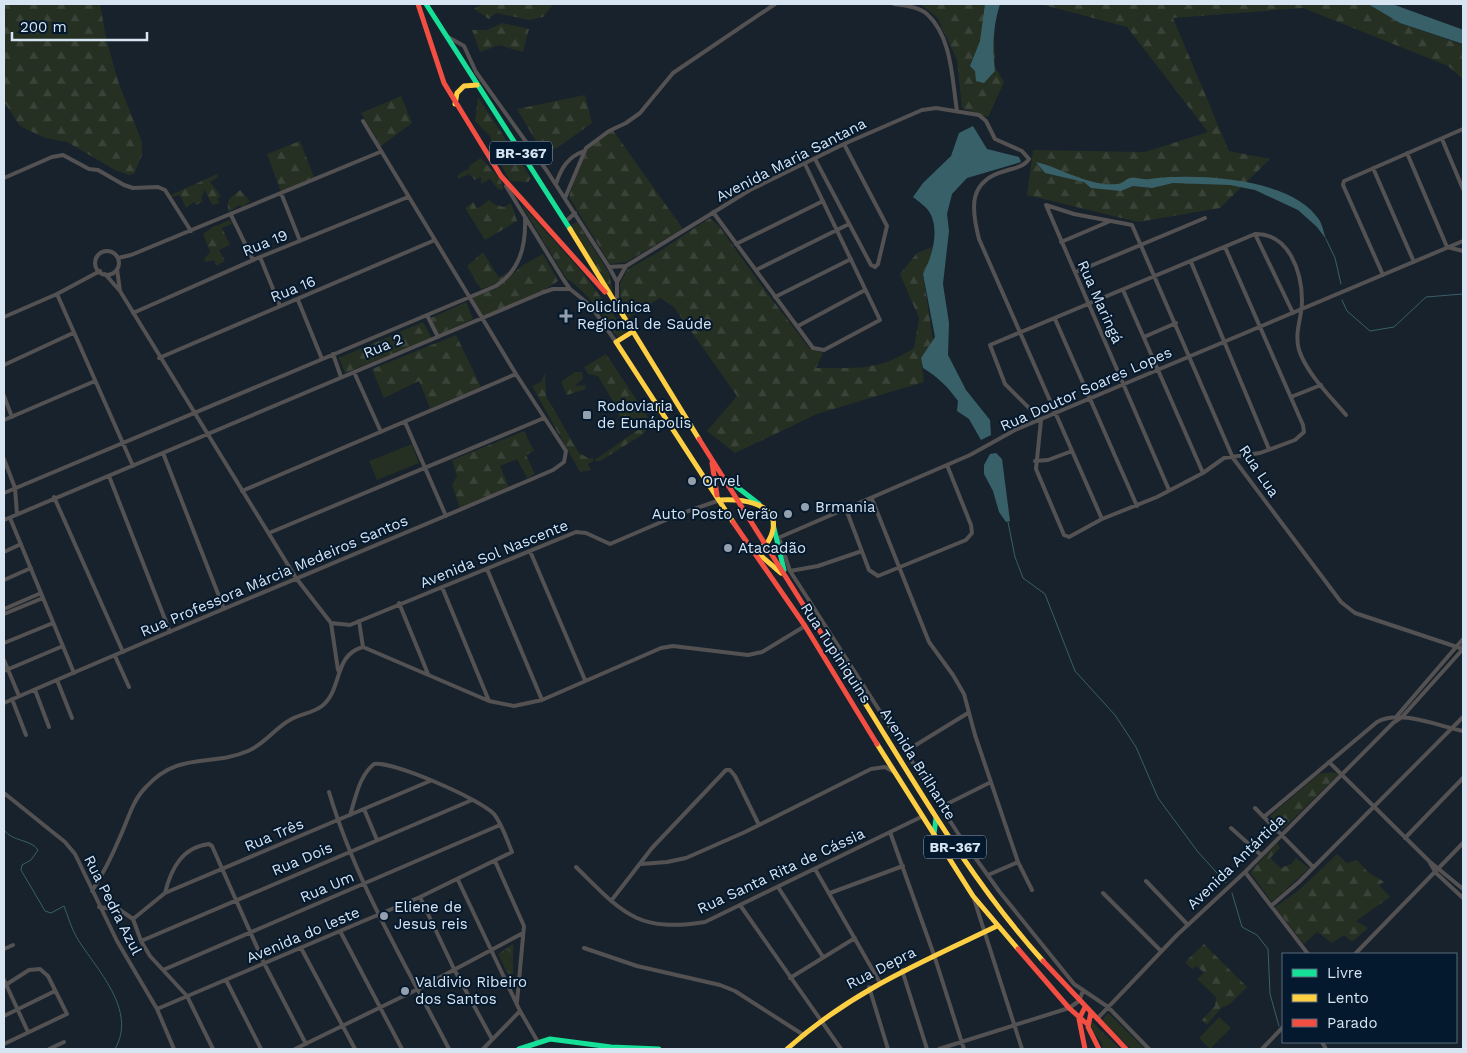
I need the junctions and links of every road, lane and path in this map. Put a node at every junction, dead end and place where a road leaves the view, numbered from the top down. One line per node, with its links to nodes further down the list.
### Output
1 (418, 4): 7 (main road, BR-367)
2 (426, 4): 5 (main road, BR-367)
3 (775, 4): 13 (street)
4 (894, 4): 8 (street)
5 (447, 37): 6 (main road, BR-367); 21 (street)
6 (477, 85): 7 (main road); 32 (main road, BR-367)
7 (455, 104): 19 (main road, BR-367)
8 (959, 111): 12 (street, Avenida Maria Santana); 86 (street, Avenida Maria Santana)
9 (363, 121): 14 (street)
10 (1463, 129): 11 (street)
11 (1442, 139): 15 (street); 22 (street)
12 (844, 144): 16 (street, Avenida Maria Santana); 34 (street)
13 (584, 151): 21 (street); 25 (street)
14 (380, 152): 23 (street); 24 (street)
15 (1407, 153): 18 (street); 45 (street)
16 (815, 159): 17 (street, Avenida Maria Santana); 34 (street)
17 (805, 164): 26 (street); 27 (street, Avenida Maria Santana)
18 (1373, 168): 52 (street); 60 (street)
19 (501, 176): 30 (street); 72 (main road, BR-367)
20 (4, 178): 36 (street)
21 (556, 184): 25 (street)
22 (1463, 189)
23 (282, 193): 29 (street); 39 (street)
24 (408, 198): 38 (street); 39 (street, Rua 19)
25 (565, 198): 28 (street)
26 (823, 201): 35 (street); 43 (street)
27 (714, 212): 43 (street); 53 (street, Avenida Maria Santana)
28 (575, 213): 32 (street); 54 (street)
29 (232, 215): 36 (street); 50 (street)
30 (525, 218): 63 (street); 68 (street)
31 (1205, 218): 42 (street)
32 (565, 222): 72 (main road, BR-367)
33 (1109, 222): 41 (street); 41 (street, Rua Maringá); 42 (street, Rua Lua)
34 (849, 224): 35 (street)
35 (837, 230): 49 (street); 56 (street)
36 (190, 231): 48 (street)
37 (1255, 234): 44 (street); 74 (street); 76 (street)
38 (435, 240): 68 (street); 70 (street, Rua 16)
39 (300, 241): 47 (street, Rua 19)
40 (1463, 241): 45 (street, Rua Doutor Soares Lopes)
41 (1061, 242): 58 (street, Rua Maringá)
42 (1141, 243): 58 (street); 61 (street, Rua Lua)
43 (736, 244): 56 (street)
44 (1225, 247): 51 (street); 83 (street)
45 (1447, 247): 46 (street); 52 (street, Rua Doutor Soares Lopes)
46 (1463, 251)
47 (260, 257): 50 (street, Rua 19); 73 (street)
48 (118, 258): 55 (street); 57 (street)
49 (851, 259): 64 (street); 69 (street)
50 (253, 260): 75 (street, Rua 19)
51 (1191, 262): 61 (street); 89 (street)
52 (1414, 262): 60 (street, Rua Doutor Soares Lopes)
53 (626, 266): 54 (street); 62 (street, Avenida Maria Santana)
54 (609, 267): 62 (street)
55 (117, 269): 59 (street); 66 (street)
56 (756, 270): 69 (street)
57 (100, 272): 59 (street); 67 (street)
58 (1076, 272): 71 (street, Rua Maringá)
59 (105, 274): 66 (street)
60 (1383, 275): 74 (street, Rua Doutor Soares Lopes)
61 (1156, 276): 65 (street); 81 (street, Rua Lua)
62 (617, 282): 72 (street, Avenida Maria Santana)
63 (570, 289): 79 (street, Rua 2); 90 (street)
64 (865, 290): 82 (street); 82 (street)
65 (1123, 290): 71 (street); 88 (street)
66 (120, 291): 75 (street)
67 (57, 294): 78 (street); 85 (street)
68 (469, 296): 77 (street); 79 (street)
69 (775, 297): 82 (street)
70 (298, 300): 73 (street, Rua 16); 94 (street)
71 (1089, 304): 80 (street); 101 (street, Rua Maringá)
72 (616, 305): 84 (main road, BR-367)
73 (280, 306): 93 (street, Rua 16)
74 (1302, 310): 76 (street, Rua Doutor Soares Lopes); 102 (street)
75 (133, 313): 93 (street)
76 (1293, 313): 83 (street, Rua Doutor Soares Lopes)
77 (427, 315): 87 (street); 91 (street)
78 (4, 316)
79 (482, 318): 87 (street, Rua 2); 98 (street)
80 (1055, 319): 86 (street); 105 (street)
81 (1176, 323): 88 (street); 92 (street, Rua Lua)
82 (798, 326)
83 (1260, 327): 89 (street, Rua Doutor Soares Lopes); 104 (street)
84 (632, 332): 90 (main road); 122 (main road, BR-367)
85 (73, 333): 95 (street); 100 (street)
86 (1021, 333): 107 (street); 112 (street)
87 (438, 337): 97 (street, Rua 2)
88 (1144, 337): 96 (street)
89 (1224, 341): 92 (street, Rua Doutor Soares Lopes); 117 (street)
90 (616, 342): 135 (main road, Rua Tupiniquins)
91 (333, 354): 94 (street); 99 (street)
92 (1191, 356): 96 (street, Rua Doutor Soares Lopes); 120 (street, Rua Lua)
93 (159, 358): 106 (street)
94 (322, 359): 106 (street)
95 (4, 365)
96 (1158, 369): 101 (street, Rua Doutor Soares Lopes); 127 (street)
97 (354, 372): 99 (street, Rua 2); 114 (street)
98 (516, 374): 110 (street); 113 (street)
99 (342, 377): 115 (street, Rua 2)
100 (95, 382): 109 (street); 116 (street)
101 (1124, 384): 105 (street, Rua Doutor Soares Lopes); 131 (street, Rua Maringá)
102 (1321, 385): 104 (street); 108 (street)
103 (4, 396): 109 (street)
104 (1291, 397): 117 (street)
105 (1091, 399): 107 (street, Rua Doutor Soares Lopes); 139 (street)
106 (194, 413): 115 (street); 116 (street)
107 (1056, 414): 112 (street, Rua Doutor Soares Lopes); 118 (street)
108 (1346, 415)
109 (12, 417): 111 (street)
110 (544, 418): 126 (street); 142 (street, Rua Professora Márcia Medeiros Santos)
111 (4, 420)
112 (1041, 420): 123 (street); 124 (street, Rua Doutor Soares Lopes)
113 (405, 422): 114 (street); 126 (street)
114 (381, 432): 132 (street)
115 (207, 434): 119 (street, Rua 2); 132 (street)
116 (122, 442): 125 (street); 130 (street)
117 (1270, 449): 120 (street)
118 (1072, 451): 123 (street); 144 (street)
119 (164, 453): 125 (street, Rua 2); 167 (street)
120 (1233, 458): 127 (street); 177 (street, Rua Lua)
121 (4, 459): 130 (street)
122 (711, 459): 129 (main road, BR-367); 135 (main road)
123 (1035, 461): 144 (street)
124 (947, 465): 136 (street, Rua Doutor Soares Lopes); 157 (street)
125 (132, 466): 128 (street, Rua 2)
126 (425, 467): 142 (street); 147 (street)
127 (1202, 473): 131 (street)
128 (109, 476): 134 (street, Rua 2); 173 (street)
129 (724, 477): 137 (main road, BR-367); 138 (main road)
130 (16, 488): 133 (street); 141 (street)
131 (1170, 490): 139 (street)
132 (242, 491): 147 (street)
133 (4, 493)
134 (54, 498): 141 (street, Rua 2); 180 (street)
135 (718, 498): 137 (main road); 151 (main road, Rua Tupiniquins); 152 (street, Avenida Sol Nascente)
136 (872, 499): 140 (street, Rua Doutor Soares Lopes); 157 (street)
137 (739, 501): 138 (main road); 150 (main road, BR-367)
138 (760, 504): 146 (main road)
139 (1137, 506): 144 (street)
140 (846, 509): 148 (street, Rua Doutor Soares Lopes); 153 (street)
141 (17, 514): 143 (street, Rua 2)
142 (446, 516): 160 (street, Rua Professora Márcia Medeiros Santos)
143 (10, 518): 145 (street, Rua 2); 149 (street)
144 (1102, 519)
145 (4, 520)
146 (773, 524): 148 (main road); 150 (main road)
147 (270, 533): 160 (street)
148 (779, 538): 158 (street); 159 (main road)
149 (21, 544): 154 (street); 155 (street)
150 (766, 545): 151 (main road); 159 (main road, BR-367)
151 (751, 549): 159 (main road); 172 (main road, Rua Tupiniquins)
152 (530, 551): 156 (street, Avenida Sol Nascente); 188 (street)
153 (862, 551): 157 (street); 158 (street)
154 (4, 552)
155 (31, 568): 161 (street); 163 (street)
156 (487, 569): 162 (street, Avenida Sol Nascente); 194 (street)
157 (900, 569): 198 (street)
158 (790, 570): 190 (street)
159 (787, 577): 197 (main road, Avenida Brilhante / BR-367)
160 (296, 578): 167 (street, Rua Professora Márcia Medeiros Santos); 171 (street)
161 (4, 580)
162 (442, 587): 165 (street, Avenida Sol Nascente); 195 (street)
163 (41, 593): 164 (street); 166 (street)
164 (43, 598): 168 (street); 170 (street)
165 (399, 603): 169 (street, Avenida Sol Nascente); 186 (street)
166 (4, 608)
167 (224, 609): 173 (street, Rua Professora Márcia Medeiros Santos)
168 (4, 614)
169 (359, 620): 171 (street, Avenida Sol Nascente); 178 (street)
170 (54, 623): 175 (street); 176 (street)
171 (331, 623): 183 (street)
172 (805, 626): 188 (street); 210 (main road, Rua Tupiniquins)
173 (170, 632): 180 (street, Rua Professora Márcia Medeiros Santos)
174 (1463, 639): 177 (street, Avenida Antártida)
175 (4, 643)
176 (63, 646): 184 (street); 185 (street)
177 (1456, 646): 179 (street, Rua Lua); 199 (street, Avenida Antártida)
178 (363, 647): 183 (street); 186 (street)
179 (1463, 648): 200 (street, Avenida Antártida)
180 (123, 652): 181 (street, Rua Professora Márcia Medeiros Santos)
181 (115, 656): 185 (street, Rua Professora Márcia Medeiros Santos); 189 (street)
182 (4, 660): 184 (street)
183 (338, 670): 257 (street)
184 (6, 671): 192 (street)
185 (74, 673): 187 (street, Rua Professora Márcia Medeiros Santos)
186 (428, 674): 195 (street)
187 (57, 680): 191 (street, Rua Professora Márcia Medeiros Santos); 202 (street)
188 (585, 680): 194 (street)
189 (129, 687)
190 (864, 687): 197 (street); 208 (street)
191 (35, 690): 192 (street, Rua Professora Márcia Medeiros Santos); 204 (street)
192 (19, 696): 193 (street, Rua Professora Márcia Medeiros Santos)
193 (12, 700): 196 (street, Rua Professora Márcia Medeiros Santos); 207 (street)
194 (542, 700): 195 (street)
195 (489, 701)
196 (4, 703)
197 (865, 704): 225 (main road, Avenida Brilhante / BR-367)
198 (968, 713): 208 (street); 214 (street)
199 (1397, 715): 200 (street); 203 (street, Avenida Antártida); 209 (street)
200 (1402, 717): 203 (street, Avenida Antártida); 205 (street)
201 (1463, 717): 205 (street)
202 (72, 718)
203 (1393, 723): 211 (street, Avenida Antártida)
204 (49, 727)
205 (1451, 728): 206 (street); 220 (street)
206 (1463, 731)
207 (26, 735)
208 (906, 751): 218 (street)
209 (1329, 762): 211 (street); 223 (street)
210 (895, 773): 224 (main road, Rua Tupiniquins); 228 (street)
211 (1342, 774): 220 (street); 231 (street, Avenida Antártida)
212 (1463, 778): 233 (street)
213 (430, 781): 217 (street); 221 (street, Rua Três); 222 (street)
214 (991, 782): 218 (street); 240 (street)
215 (329, 792): 226 (street)
216 (4, 793): 257 (street, Rua Pedra Azul)
217 (473, 800): 227 (street); 234 (street, Rua Dois)
218 (941, 807): 250 (street)
219 (1255, 808): 223 (street)
220 (1374, 808): 233 (street); 244 (street)
221 (364, 809): 222 (street, Rua Três); 234 (street)
222 (350, 815): 226 (street, Rua Três)
223 (1265, 816): 231 (street)
224 (921, 817): 230 (street, Rua Santa Rita de Cássia); 232 (main road, Rua Tupiniquins)
225 (936, 818): 232 (main road); 303 (main road, Avenida Brilhante / BR-367)
226 (338, 820): 236 (street); 245 (street, Rua Três)
227 (500, 825): 238 (street, Avenida do leste); 253 (street, Rua Um)
228 (759, 825): 241 (street); 241 (street)
229 (1231, 828): 237 (street)
230 (890, 832): 242 (street); 246 (street, Rua Santa Rita de Cássia)
231 (1282, 833): 237 (street, Avenida Antártida); 244 (street)
232 (934, 834): 261 (main road, Rua Tupiniquins)
233 (1405, 838): 239 (street)
234 (377, 840): 236 (street, Rua Dois)
235 (1463, 843): 247 (street)
236 (350, 851): 253 (street); 264 (street, Rua Dois)
237 (1261, 855): 248 (street, Avenida Antártida)
238 (495, 861): 251 (street, Avenida do leste); 276 (street)
239 (1429, 861): 247 (street); 249 (street)
240 (1018, 862): 250 (street); 256 (street)
241 (641, 864): 265 (street)
242 (903, 866): 259 (street); 287 (street)
243 (576, 867): 265 (street, Rua Santa Rita de Cássia)
244 (1313, 868): 267 (street)
245 (222, 869): 258 (street, Rua Três); 258 (street); 264 (street)
246 (814, 869): 254 (street, Rua Santa Rita de Cássia); 259 (street)
247 (1440, 869): 249 (street); 255 (street)
248 (1245, 872): 267 (street); 271 (street, Avenida Antártida)
249 (1436, 872): 263 (street); 286 (street)
250 (988, 875): 300 (street)
251 (458, 880): 262 (street, Avenida do leste); 283 (street)
252 (1146, 881): 271 (street)
253 (364, 883): 269 (street); 273 (street, Rua Um)
254 (778, 887): 266 (street, Rua Santa Rita de Cássia); 288 (street)
255 (1463, 889)
256 (1032, 890)
257 (92, 891): 268 (street, Rua Pedra Azul)
258 (165, 893): 270 (street, Rua Três)
259 (830, 893): 277 (street)
260 (1103, 893): 284 (street)
261 (973, 896): 272 (main road); 275 (street, Rua Tupiniquins)
262 (420, 897): 269 (street, Avenida do leste); 290 (street)
263 (1463, 898)
264 (235, 900): 273 (street); 278 (street, Rua Dois)
265 (611, 901): 266 (street, Rua Santa Rita de Cássia)
266 (740, 905): 293 (street)
267 (1271, 906): 285 (street)
268 (99, 907): 270 (street); 309 (street, Rua Pedra Azul)
269 (379, 915): 274 (street, Avenida do leste); 299 (street)
270 (133, 919): 278 (street)
271 (1188, 924): 284 (street, Avenida Antártida)
272 (997, 926): 275 (main road, Rua Depra); 308 (main road)
273 (249, 931): 289 (street); 291 (street, Rua Um)
274 (340, 931): 280 (street, Avenida do leste); 307 (street)
275 (985, 932): 287 (main road, Rua Depra); 319 (street, Rua Tupiniquins)
276 (524, 933): 283 (street); 304 (street)
277 (855, 938): 288 (street); 296 (street)
278 (141, 941): 291 (street)
279 (12, 945): 282 (street)
280 (301, 948): 289 (street, Avenida do leste); 318 (street)
281 (584, 948): 322 (street)
282 (4, 950)
283 (491, 950): 290 (street); 304 (street)
284 (1161, 952): 306 (street, Avenida Antártida)
285 (1307, 953)
286 (1356, 953)
287 (934, 955): 292 (main road, Rua Depra); 326 (street)
288 (823, 957): 293 (street)
289 (264, 963): 295 (street, Avenida do leste); 328 (street)
290 (454, 969): 299 (street); 323 (street)
291 (163, 970): 302 (street)
292 (902, 970): 296 (main road, Rua Depra); 345 (street)
293 (790, 978): 316 (street)
294 (4, 980): 297 (street)
295 (226, 980): 302 (street, Avenida do leste); 334 (street)
296 (879, 981): 298 (main road, Rua Depra)
297 (5, 986): 301 (street); 310 (street)
298 (869, 987): 316 (main road, Rua Depra); 344 (street)
299 (418, 989): 307 (street); 338 (street)
300 (1083, 991): 303 (street); 306 (street)
301 (55, 992): 310 (street); 321 (street)
302 (187, 996): 309 (street, Avenida do leste); 333 (street)
303 (1079, 1001): 305 (main road, Avenida Brilhante / BR-367); 308 (street)
304 (517, 1005): 311 (street)
305 (1085, 1007): 312 (main road, Avenida Brilhante / BR-367); 314 (main road)
306 (1108, 1007): 315 (street, Avenida Antártida); 350 (street)
307 (381, 1008): 318 (street); 337 (street)
308 (1069, 1008): 314 (main road); 319 (street)
309 (157, 1009): 332 (street, Rua Pedra Azul)
310 (17, 1010): 313 (street); 321 (street)
311 (520, 1011): 323 (street); 325 (street)
312 (1091, 1012): 315 (main road, Avenida Brilhante / BR-367); 317 (main road)
313 (4, 1016)
314 (1079, 1019): 317 (main road); 330 (main road)
315 (1097, 1019): 349 (main road, Avenida Brilhante / BR-367)
316 (820, 1020): 322 (main road, Rua Depra); 343 (street)
317 (1086, 1023): 329 (main road)
318 (343, 1025): 328 (street); 336 (street)
319 (1015, 1026): 326 (street); 348 (street, Rua Tupiniquins)
320 (1282, 1028): 351 (street)
321 (28, 1032): 327 (street)
322 (802, 1034): 342 (main road, Rua Depra)
323 (492, 1039): 339 (street)
324 (64, 1042): 331 (street)
325 (538, 1042): 340 (main road); 341 (main road)
326 (962, 1042): 346 (street); 347 (street)
327 (4, 1044)
328 (306, 1044): 335 (street)
329 (1098, 1046): 330 (main road)
330 (1084, 1048)
331 (49, 1049)
332 (174, 1049)
333 (213, 1049)
334 (261, 1049)
335 (295, 1049)
336 (355, 1049)
337 (400, 1049)
338 (448, 1049)
339 (483, 1049)
340 (519, 1049)
341 (659, 1049)
342 (787, 1049)
343 (841, 1049)
344 (888, 1049)
345 (927, 1049)
346 (939, 1049)
347 (964, 1049)
348 (1022, 1049)
349 (1126, 1049)
350 (1149, 1049)
351 (1262, 1049)

